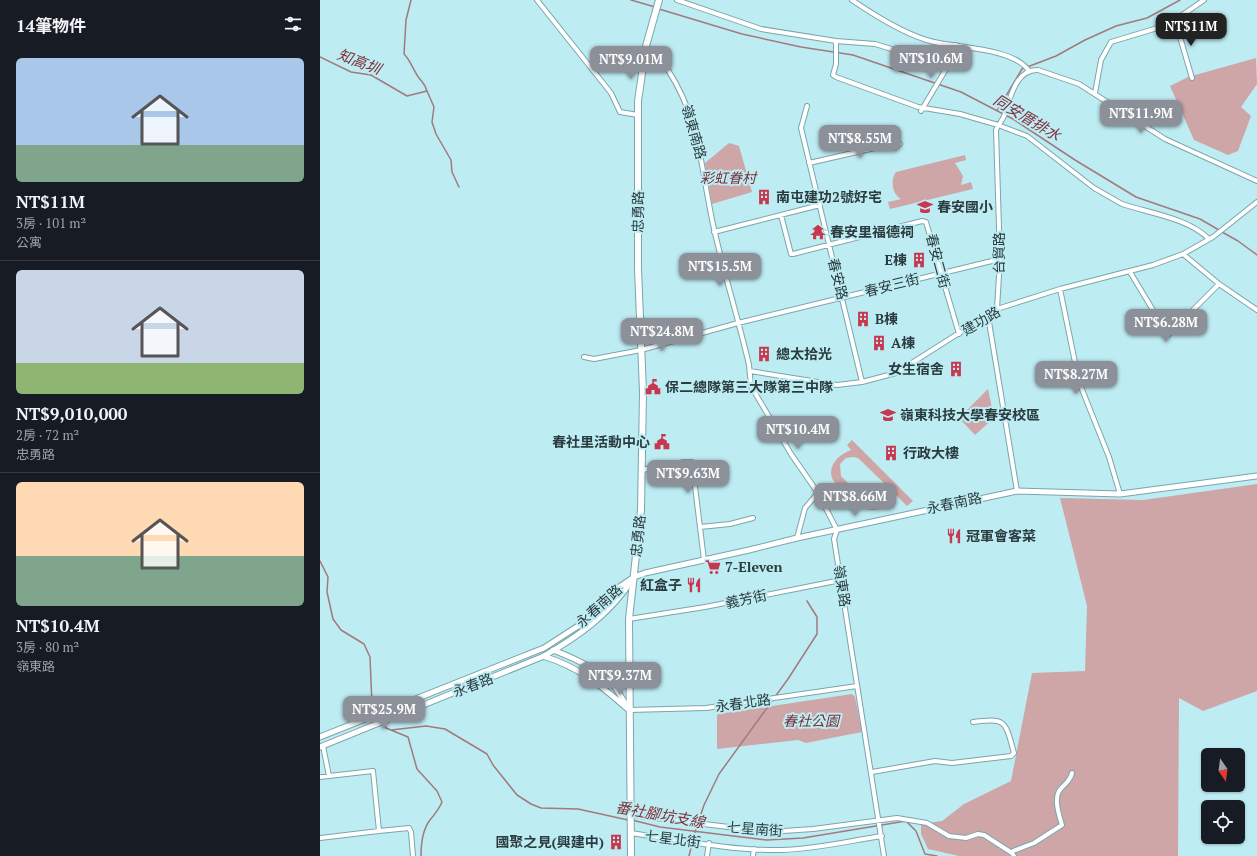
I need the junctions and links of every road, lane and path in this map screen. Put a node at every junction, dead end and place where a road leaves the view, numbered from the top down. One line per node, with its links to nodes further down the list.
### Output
1 (536, 0): 16 (street)
2 (659, 0): 9 (main road, 忠勇路)
3 (677, 0): 7 (street)
4 (852, 0): 8 (street)
5 (1204, 0): 6 (street)
6 (1175, 20): 12 (street); 13 (street)
7 (836, 42): 10 (street); 15 (street)
8 (956, 45): 11 (street); 15 (street)
9 (646, 46): 16 (main road, 忠勇路); 24 (street, 嶺東南路)
10 (911, 55)
11 (1028, 71): 13 (street); 17 (street)
12 (1192, 78)
13 (1094, 93): 20 (street)
14 (806, 106): 19 (street, 春安路)
15 (923, 110): 17 (street)
16 (638, 116): 39 (main road, 忠勇路)
17 (998, 124): 25 (street); 28 (street, 台貿路)
18 (900, 144): 19 (street)
19 (809, 163): 22 (street, 春安路)
20 (1257, 181)
21 (1257, 202): 25 (street, 建功路)
22 (820, 205): 23 (street); 26 (street, 春安路)
23 (781, 215): 24 (street); 26 (street, 春安二街)
24 (714, 232): 37 (street, 嶺東南路)
25 (1211, 238): 27 (street, 建功路)
26 (829, 245): 30 (street, 春安二街); 33 (street, 春安路)
27 (1183, 254): 29 (street, 建功路); 31 (street)
28 (1000, 259): 30 (street, 春安三街); 34 (street, 台貿路)
29 (1130, 272): 31 (street); 32 (street, 建功路)
30 (941, 273): 33 (street, 春安三街); 38 (street, 春安二街)
31 (1219, 284): 35 (street)
32 (1060, 289): 34 (street, 建功路); 47 (street)
33 (842, 297): 37 (street, 春安三街); 42 (street, 春安路)
34 (997, 309): 36 (street, 建功路)
35 (1257, 310)
36 (988, 316): 38 (street, 建功路); 45 (street)
37 (738, 323): 39 (street); 41 (street, 嶺東南路)
38 (958, 334): 42 (street, 建功路)
39 (641, 350): 40 (street); 43 (main road, 忠勇路)
40 (584, 358)
41 (750, 371): 42 (street, 建功路); 46 (street)
42 (862, 382)
43 (642, 470): 49 (street); 53 (main road, 忠勇路)
44 (1257, 476): 47 (street, 永春南路)
45 (1017, 491): 47 (street, 永春南路); 50 (street, 永春南路)
46 (818, 493): 50 (street); 51 (street)
47 (1120, 494)
48 (753, 518): 49 (street)
49 (700, 527): 52 (street)
50 (837, 530): 51 (street, 永春南路); 54 (street, 嶺東路)
51 (797, 538): 52 (street, 永春南路)
52 (704, 560): 53 (street, 永春南路)
53 (634, 577): 55 (main road, 忠勇路); 56 (street, 永春南路); 57 (street, 永春南路)
54 (841, 580): 55 (street, 義芳街); 60 (street, 嶺東路)
55 (629, 619): 61 (main road, 忠勇路)
56 (544, 648): 57 (street); 58 (street, 永春路)
57 (554, 650): 59 (street, 永春路); 61 (street)
58 (533, 652): 59 (street); 63 (street, 永春路)
59 (544, 656): 61 (street); 64 (street, 永春路)
60 (857, 686): 61 (street, 永春北路); 65 (street, 嶺東路)
61 (629, 710): 69 (main road, 忠勇路)
62 (973, 722): 65 (street)
63 (320, 737)
64 (322, 746): 67 (street)
65 (872, 772): 70 (street, 嶺東路)
66 (1072, 773): 78 (street)
67 (329, 776): 68 (street); 71 (street)
68 (320, 777)
69 (631, 817): 70 (street, 七星南街); 72 (main road, 忠勇路)
70 (879, 821): 73 (street, 嶺東路); 78 (street, 七星南街)
71 (379, 831): 74 (street); 79 (street)
72 (631, 831): 75 (street, 七星北街); 77 (main road)
73 (881, 834): 76 (street, 七星北街); 83 (street)
74 (320, 838)
75 (709, 843): 76 (street, 七星北街); 81 (street)
76 (754, 849): 82 (street)
77 (631, 854): 80 (street)
78 (1013, 855)
79 (413, 856)
80 (636, 856)
81 (707, 856)
82 (753, 856)
83 (884, 856)

